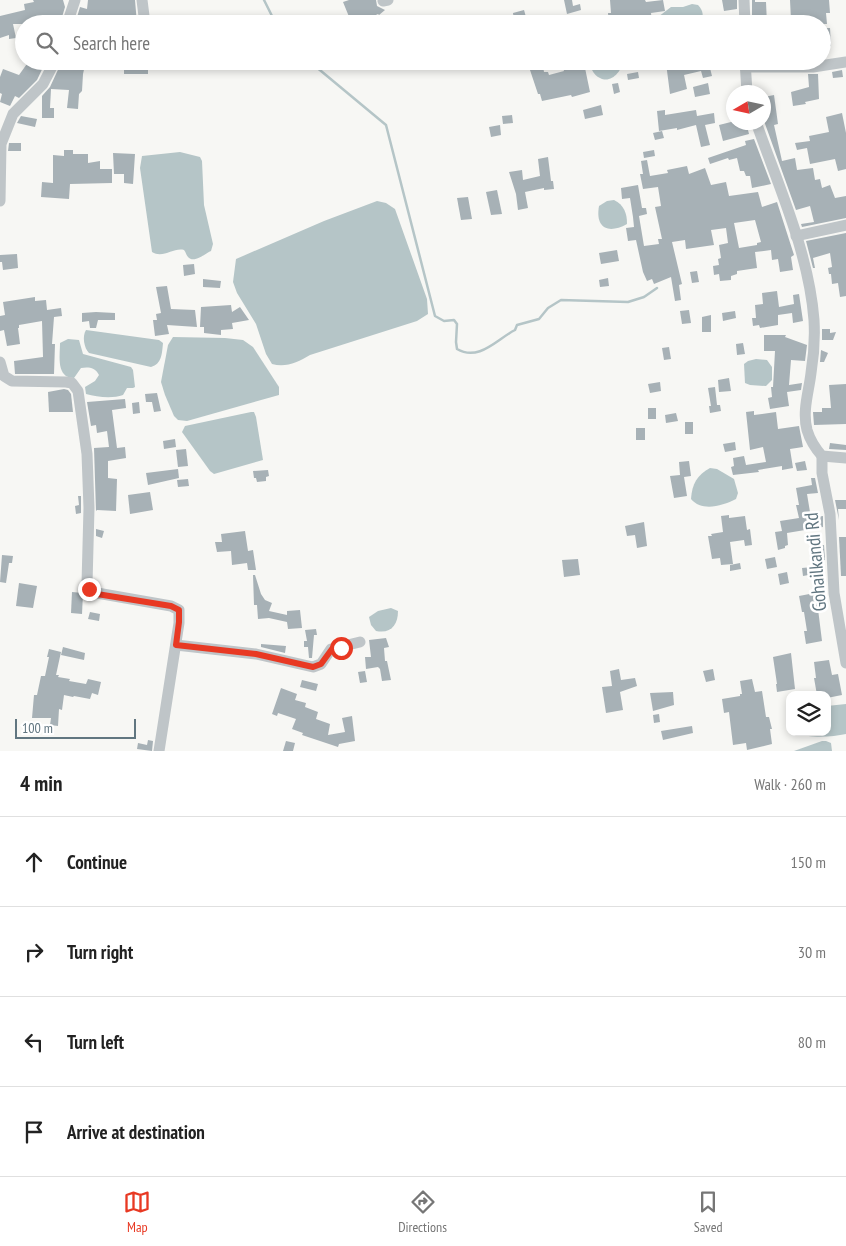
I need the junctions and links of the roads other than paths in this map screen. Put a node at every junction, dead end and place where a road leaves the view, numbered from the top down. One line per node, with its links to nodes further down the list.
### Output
1 (74, 0): 6 (street)
2 (142, 0): 7 (street)
3 (388, 0): 5 (street)
4 (744, 0): 8 (street)
5 (383, 1)
6 (70, 15)
7 (143, 15)
8 (745, 15)
9 (846, 62): 10 (street)
10 (831, 64)
11 (50, 70): 15 (street)
12 (745, 70): 13 (street)
13 (746, 85)
14 (759, 130): 17 (street)
15 (0, 201)
16 (821, 231): 17 (street)
17 (796, 236): 19 (street)
18 (0, 362): 22 (street)
19 (822, 456): 20 (street); 23 (street, Gohailkandi Rd)
20 (846, 458)
21 (360, 642): 22 (street)
22 (176, 645): 24 (street)
23 (846, 664)
24 (159, 751)

